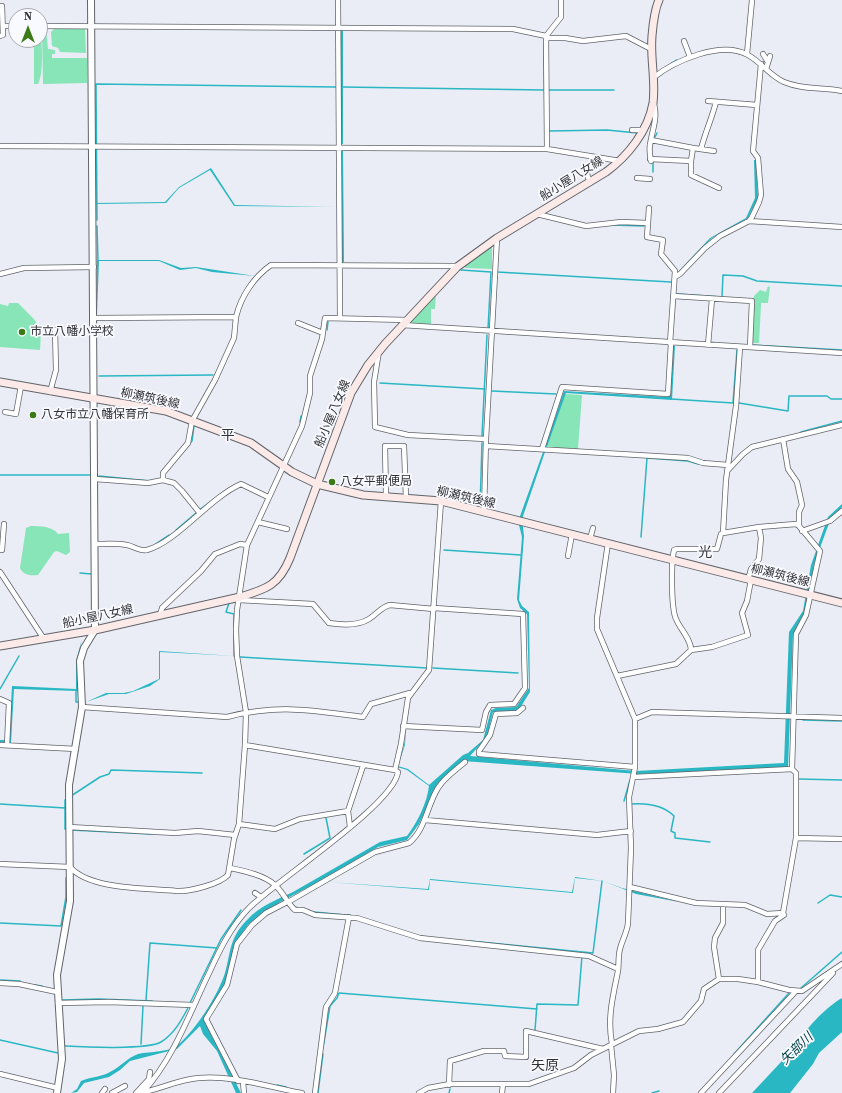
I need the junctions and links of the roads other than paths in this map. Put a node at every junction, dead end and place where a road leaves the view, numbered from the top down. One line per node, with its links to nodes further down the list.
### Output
1 (91, 0): 10 (street)
2 (338, 0): 11 (street)
3 (561, 0): 13 (street)
4 (659, 0): 15 (main road, 船小屋八女線)
5 (752, 0): 16 (street)
6 (0, 6): 7 (street)
7 (3, 26): 8 (street); 12 (street)
8 (8, 26)
9 (48, 26): 10 (street)
10 (92, 26): 11 (street); 32 (street)
11 (338, 28): 13 (street); 34 (street)
12 (0, 36)
13 (546, 37): 15 (street); 36 (street)
14 (684, 41): 19 (street)
15 (651, 49): 23 (main road, 船小屋八女線)
16 (746, 54): 19 (street); 21 (street)
17 (763, 54): 20 (street)
18 (770, 56): 20 (street)
19 (690, 57): 23 (street)
20 (768, 62): 22 (street)
21 (761, 64): 22 (street); 28 (street)
22 (766, 69): 24 (street)
23 (653, 78): 26 (main road, 船小屋八女線)
24 (842, 91)
25 (708, 101): 27 (street)
26 (653, 102): 30 (main road, 船小屋八女線); 31 (street)
27 (716, 102): 28 (street); 37 (street)
28 (757, 105): 48 (street)
29 (632, 130): 30 (street)
30 (642, 130): 39 (main road, 船小屋八女線)
31 (651, 140): 35 (street); 40 (street)
32 (93, 145): 33 (street); 34 (street); 52 (street)
33 (0, 146)
34 (339, 148): 36 (street); 53 (street)
35 (693, 148): 37 (street); 40 (street)
36 (547, 149): 39 (street)
37 (701, 149): 38 (street)
38 (714, 152)
39 (621, 161): 44 (main road, 船小屋八女線)
40 (691, 161): 45 (street)
41 (586, 171): 44 (street)
42 (637, 178): 43 (street)
43 (650, 179)
44 (590, 183): 47 (main road, 船小屋八女線)
45 (719, 188)
46 (649, 208): 49 (street)
47 (537, 214): 49 (street); 51 (main road, 船小屋八女線)
48 (749, 221): 50 (street); 56 (street)
49 (648, 223): 56 (street)
50 (842, 227)
51 (496, 238): 54 (main road, 船小屋八女線); 65 (street)
52 (94, 266): 55 (street); 60 (street)
53 (340, 266): 54 (street); 59 (street); 61 (street)
54 (457, 266): 63 (main road, 船小屋八女線)
55 (0, 274)
56 (675, 277): 57 (street)
57 (673, 296): 58 (street); 67 (street)
58 (712, 299): 68 (street); 70 (street)
59 (236, 317): 60 (street); 78 (street)
60 (94, 318): 76 (street)
61 (340, 318): 63 (street); 66 (street)
62 (298, 323): 66 (street)
63 (404, 323): 65 (street); 71 (main road, 船小屋八女線)
64 (55, 330): 75 (street)
65 (491, 332): 67 (street); 80 (street)
66 (323, 333): 84 (street)
67 (670, 343): 68 (street); 83 (street)
68 (708, 345): 69 (street)
69 (740, 347): 70 (street); 85 (street)
70 (750, 347): 72 (street)
71 (379, 351): 80 (street); 88 (main road, 船小屋八女線)
72 (842, 353)
73 (0, 382): 74 (main road, 柳瀬筑後線)
74 (21, 386): 75 (main road, 柳瀬筑後線); 77 (street)
75 (50, 392): 76 (main road, 柳瀬筑後線)
76 (95, 400): 78 (main road, 柳瀬筑後線); 86 (street)
77 (5, 412)
78 (192, 421): 84 (main road, 柳瀬筑後線); 87 (street)
79 (842, 424): 81 (street)
80 (486, 439): 82 (street)
81 (783, 439): 85 (street); 98 (street)
82 (486, 446): 83 (street); 95 (street)
83 (542, 449): 85 (street)
84 (283, 465): 88 (main road, 柳瀬筑後線); 90 (street)
85 (728, 468): 103 (street)
86 (95, 479): 87 (street); 107 (street)
87 (163, 480): 94 (street)
88 (317, 484): 89 (main road, 柳瀬筑後線); 115 (main road, 船小屋八女線)
89 (386, 496): 91 (main road, 柳瀬筑後線); 91 (street)
90 (268, 497): 94 (street); 96 (street)
91 (406, 498): 92 (main road, 柳瀬筑後線)
92 (441, 501): 95 (main road, 柳瀬筑後線); 117 (street)
93 (842, 511): 102 (street)
94 (199, 512): 107 (street)
95 (484, 513): 104 (main road, 柳瀬筑後線)
96 (258, 522): 101 (street); 108 (street)
97 (4, 524): 109 (street)
98 (799, 526): 99 (street); 102 (street)
99 (759, 527): 103 (street); 113 (street)
100 (592, 528): 105 (street)
101 (288, 529)
102 (802, 531): 114 (street)
103 (723, 533): 111 (street)
104 (572, 534): 105 (main road, 柳瀬筑後線); 110 (street)
105 (590, 539): 106 (main road, 柳瀬筑後線)
106 (608, 543): 111 (main road, 柳瀬筑後線); 123 (street)
107 (96, 544): 119 (street)
108 (247, 545): 115 (street); 118 (street)
109 (0, 550)
110 (568, 556)
111 (672, 560): 113 (main road, 柳瀬筑後線); 122 (street)
112 (0, 572): 120 (street)
113 (750, 580): 114 (main road, 柳瀬筑後線); 122 (street)
114 (808, 594): 116 (main road, 柳瀬筑後線); 129 (street)
115 (239, 598): 117 (street); 118 (main road, 船小屋八女線); 128 (street)
116 (842, 603)
117 (434, 608): 124 (street); 132 (street)
118 (160, 615): 119 (main road, 船小屋八女線)
119 (95, 630): 120 (main road, 船小屋八女線); 126 (street)
120 (44, 640): 121 (main road, 船小屋八女線)
121 (0, 646)
122 (691, 650): 123 (street)
123 (617, 676): 131 (street)
124 (410, 693): 128 (street); 132 (street)
125 (0, 699): 133 (street)
126 (82, 707): 128 (street); 136 (street)
127 (523, 708): 139 (street)
128 (246, 712): 135 (street)
129 (789, 716): 130 (street); 131 (street); 140 (street)
130 (842, 718)
131 (635, 719): 139 (street)
132 (403, 726): 141 (street)
133 (7, 743): 134 (street); 136 (street)
134 (0, 745)
135 (245, 745): 138 (street); 145 (street)
136 (76, 749): 146 (street)
137 (465, 762): 144 (street)
138 (363, 766): 141 (street); 143 (street)
139 (635, 767): 142 (street)
140 (792, 769): 142 (street); 150 (street)
141 (395, 770): 147 (street)
142 (634, 777): 148 (street)
143 (348, 811): 145 (street); 147 (street)
144 (425, 820): 148 (street); 159 (street)
145 (239, 824): 149 (street)
146 (69, 827): 149 (street); 153 (street)
147 (350, 827): 155 (street)
148 (631, 831): 156 (street)
149 (235, 835): 154 (street)
150 (796, 838): 151 (street); 161 (street)
151 (842, 839)
152 (0, 864): 153 (street)
153 (70, 867): 154 (street); 170 (street)
154 (230, 868): 155 (street)
155 (276, 885): 158 (street); 159 (street)
156 (630, 887): 160 (street); 165 (street)
157 (255, 893): 158 (street)
158 (262, 898): 172 (street)
159 (287, 901): 162 (street); 177 (street)
160 (723, 904): 161 (street); 166 (street)
161 (783, 913): 168 (street)
162 (349, 917): 165 (street); 186 (street)
163 (842, 964): 164 (street)
164 (836, 968): 169 (street); 191 (street)
165 (618, 969): 173 (street)
166 (719, 979): 168 (street); 173 (street)
167 (0, 982): 170 (street)
168 (758, 982): 169 (street)
169 (796, 991): 190 (street)
170 (57, 992): 171 (street)
171 (58, 1002): 172 (street); 181 (street)
172 (193, 1005): 183 (street)
173 (612, 1045): 174 (street); 189 (street)
174 (603, 1048): 178 (street); 179 (street)
175 (150, 1072): 183 (street)
176 (0, 1074): 181 (street)
177 (240, 1081): 183 (street); 184 (street); 185 (street)
178 (449, 1084): 179 (street); 187 (street)
179 (503, 1084): 188 (street)
180 (125, 1086): 182 (street)
181 (58, 1091)
182 (112, 1093)
183 (140, 1093)
184 (244, 1093)
185 (302, 1093)
186 (315, 1093)
187 (419, 1093)
188 (502, 1093)
189 (613, 1093)
190 (702, 1093)
191 (719, 1093)

